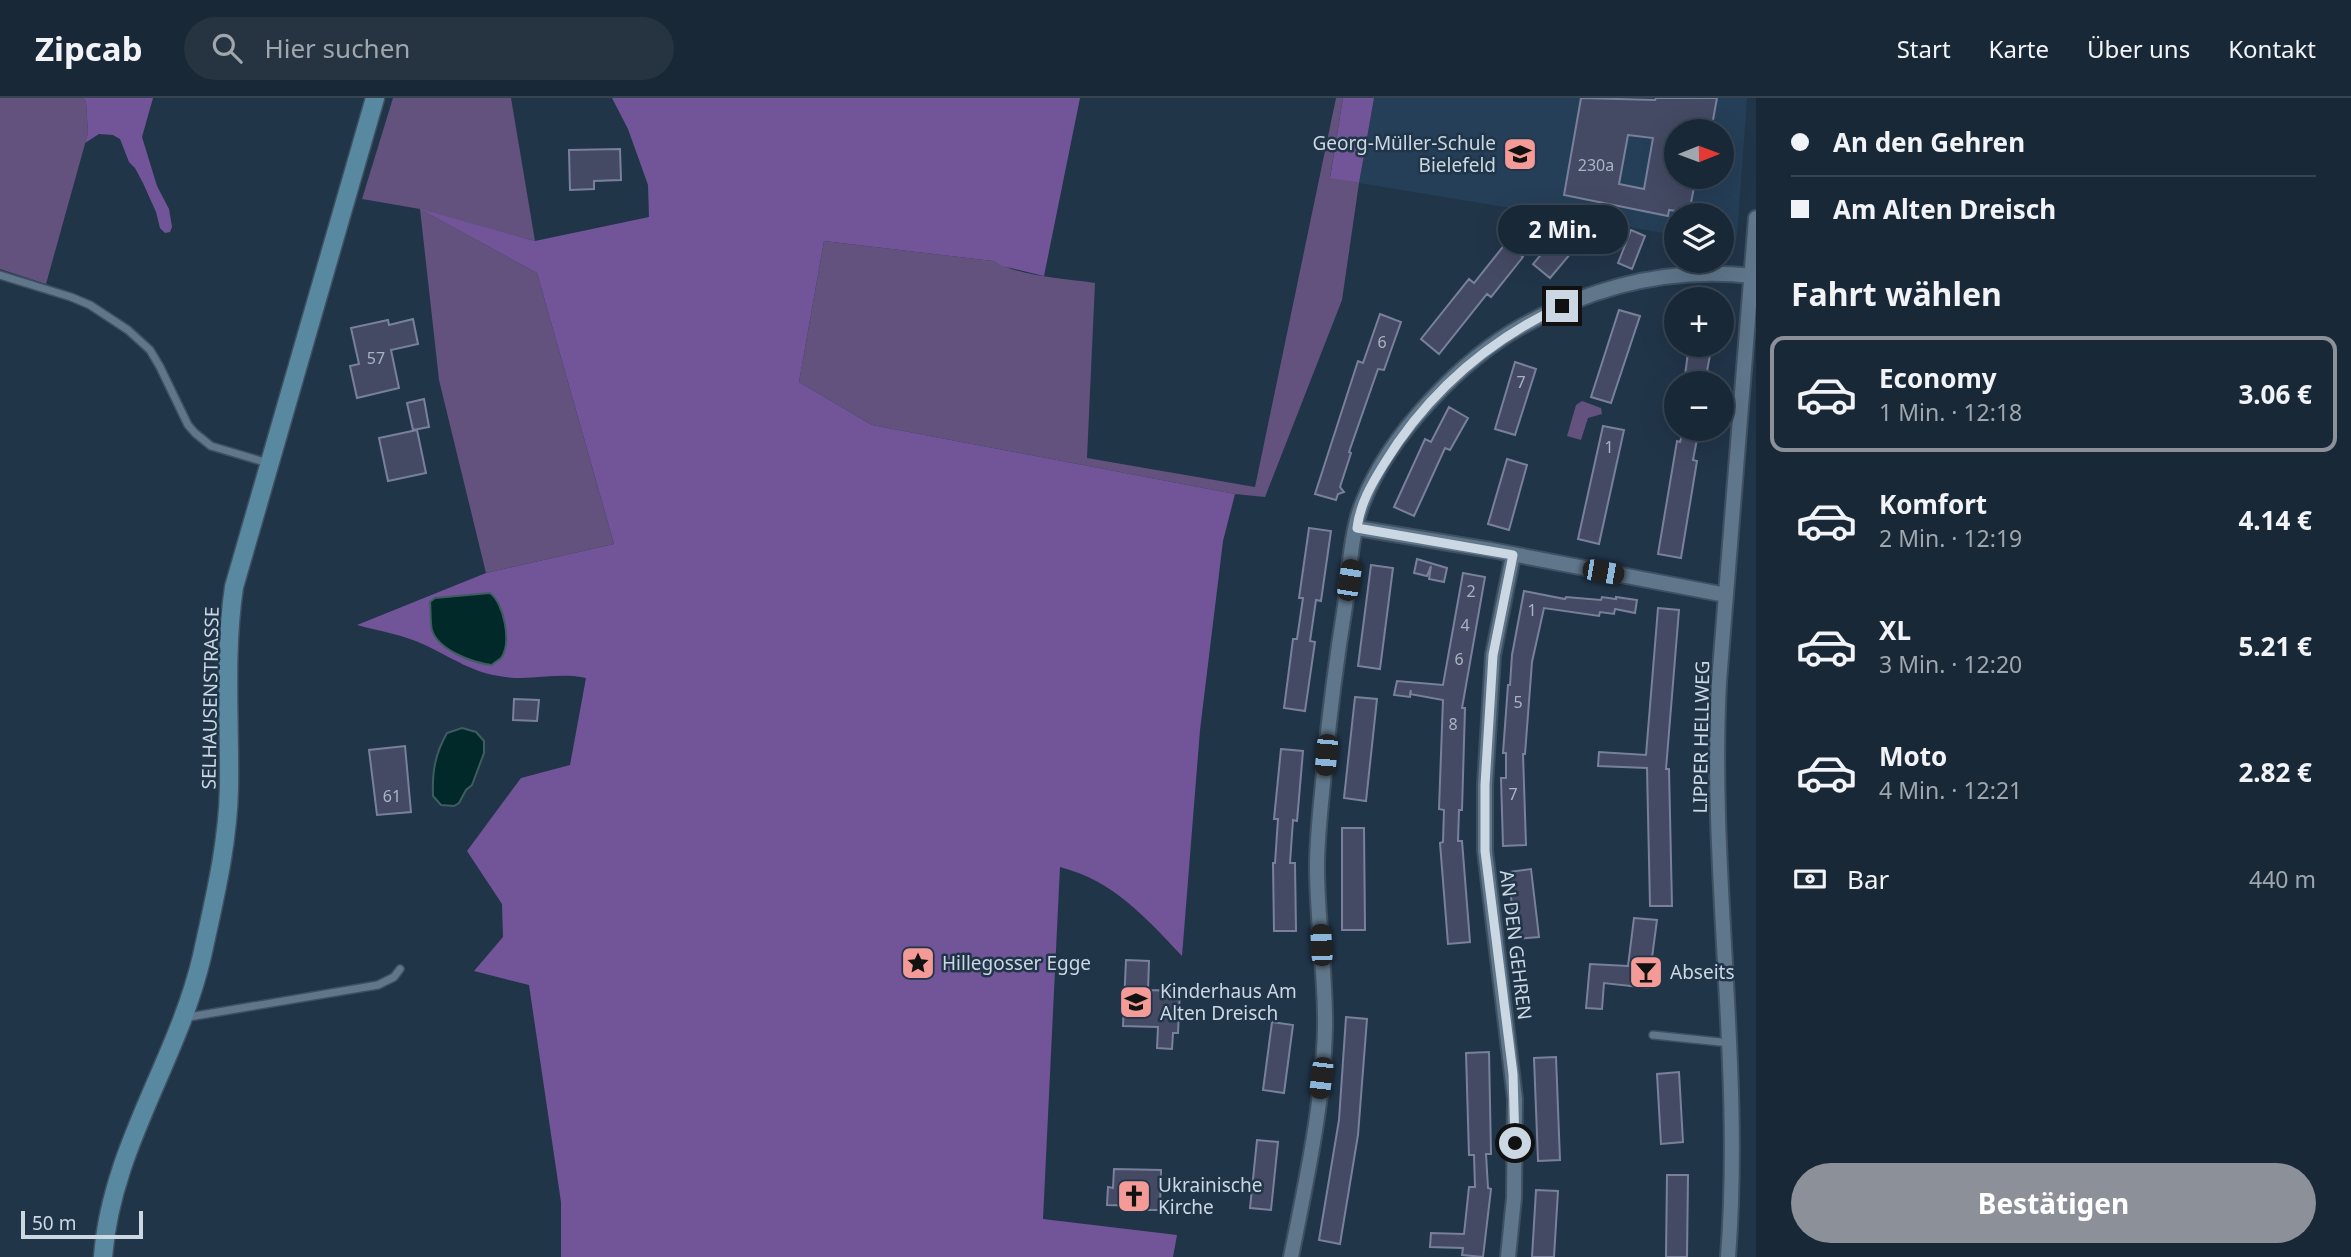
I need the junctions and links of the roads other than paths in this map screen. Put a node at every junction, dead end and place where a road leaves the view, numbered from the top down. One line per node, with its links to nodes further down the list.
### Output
1 (375, 98): 5 (street, SELHAUSENSTRASSE)
2 (1756, 218): 4 (street, LIPPER HELLWEG)
3 (0, 275): 5 (lane)
4 (1752, 276): 6 (street); 8 (street, LIPPER HELLWEG)
5 (269, 464): 10 (street, SELHAUSENSTRASSE)
6 (1357, 528): 7 (street); 14 (street)
7 (1513, 555): 8 (street); 15 (street, AN DEN GEHREN)
8 (1726, 595): 12 (street, LIPPER HELLWEG)
9 (400, 969): 10 (lane)
10 (182, 1018): 13 (street, SELHAUSENSTRASSE)
11 (1653, 1035): 12 (lane)
12 (1730, 1044): 16 (street, LIPPER HELLWEG)
13 (103, 1257)
14 (1291, 1257)
15 (1508, 1257)
16 (1728, 1257)

